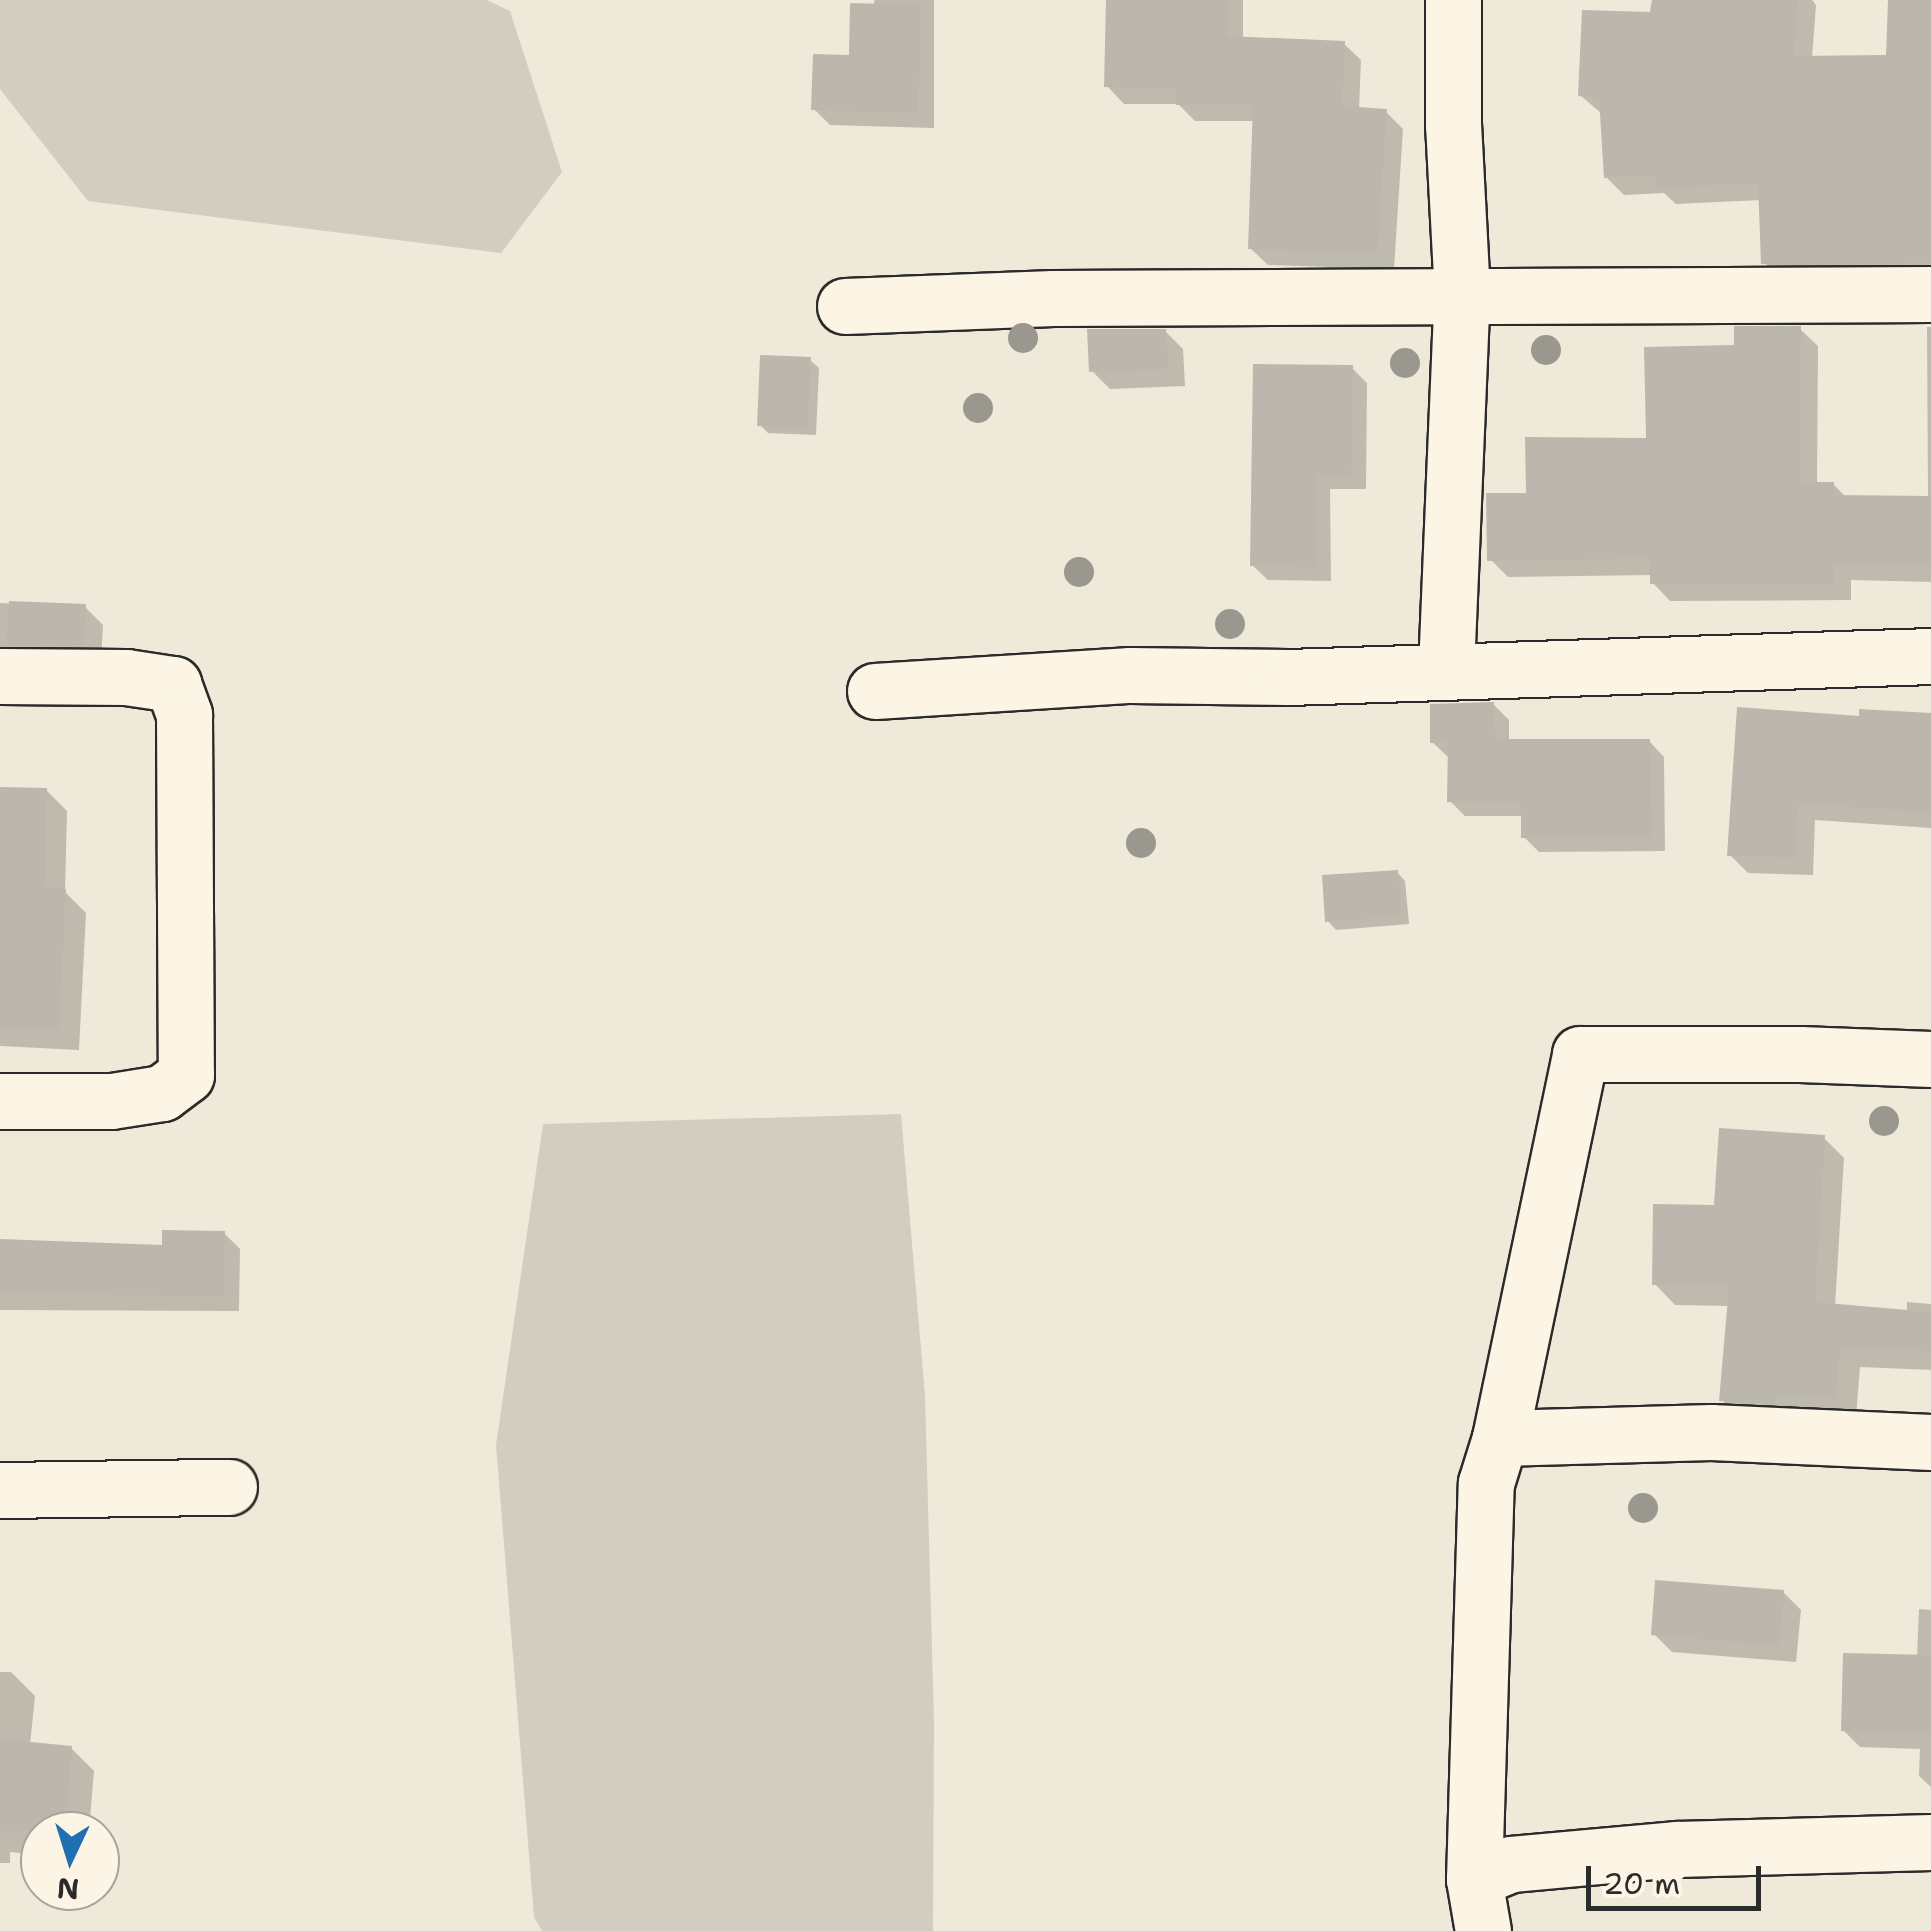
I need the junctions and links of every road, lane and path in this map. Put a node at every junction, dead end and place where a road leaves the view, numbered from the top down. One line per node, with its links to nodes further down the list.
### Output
1 (1453, 0): 3 (street)
2 (1931, 294): 3 (street)
3 (1462, 295): 4 (street); 6 (street)
4 (845, 306)
5 (1931, 656): 6 (street)
6 (1446, 670): 8 (street)
7 (0, 676): 10 (street)
8 (875, 691)
9 (1931, 1060): 11 (street)
10 (0, 1101)
11 (1500, 1438): 12 (street); 16 (street)
12 (1931, 1442)
13 (229, 1487): 14 (street)
14 (0, 1490)
15 (1931, 1842): 16 (street)
16 (1479, 1905)

